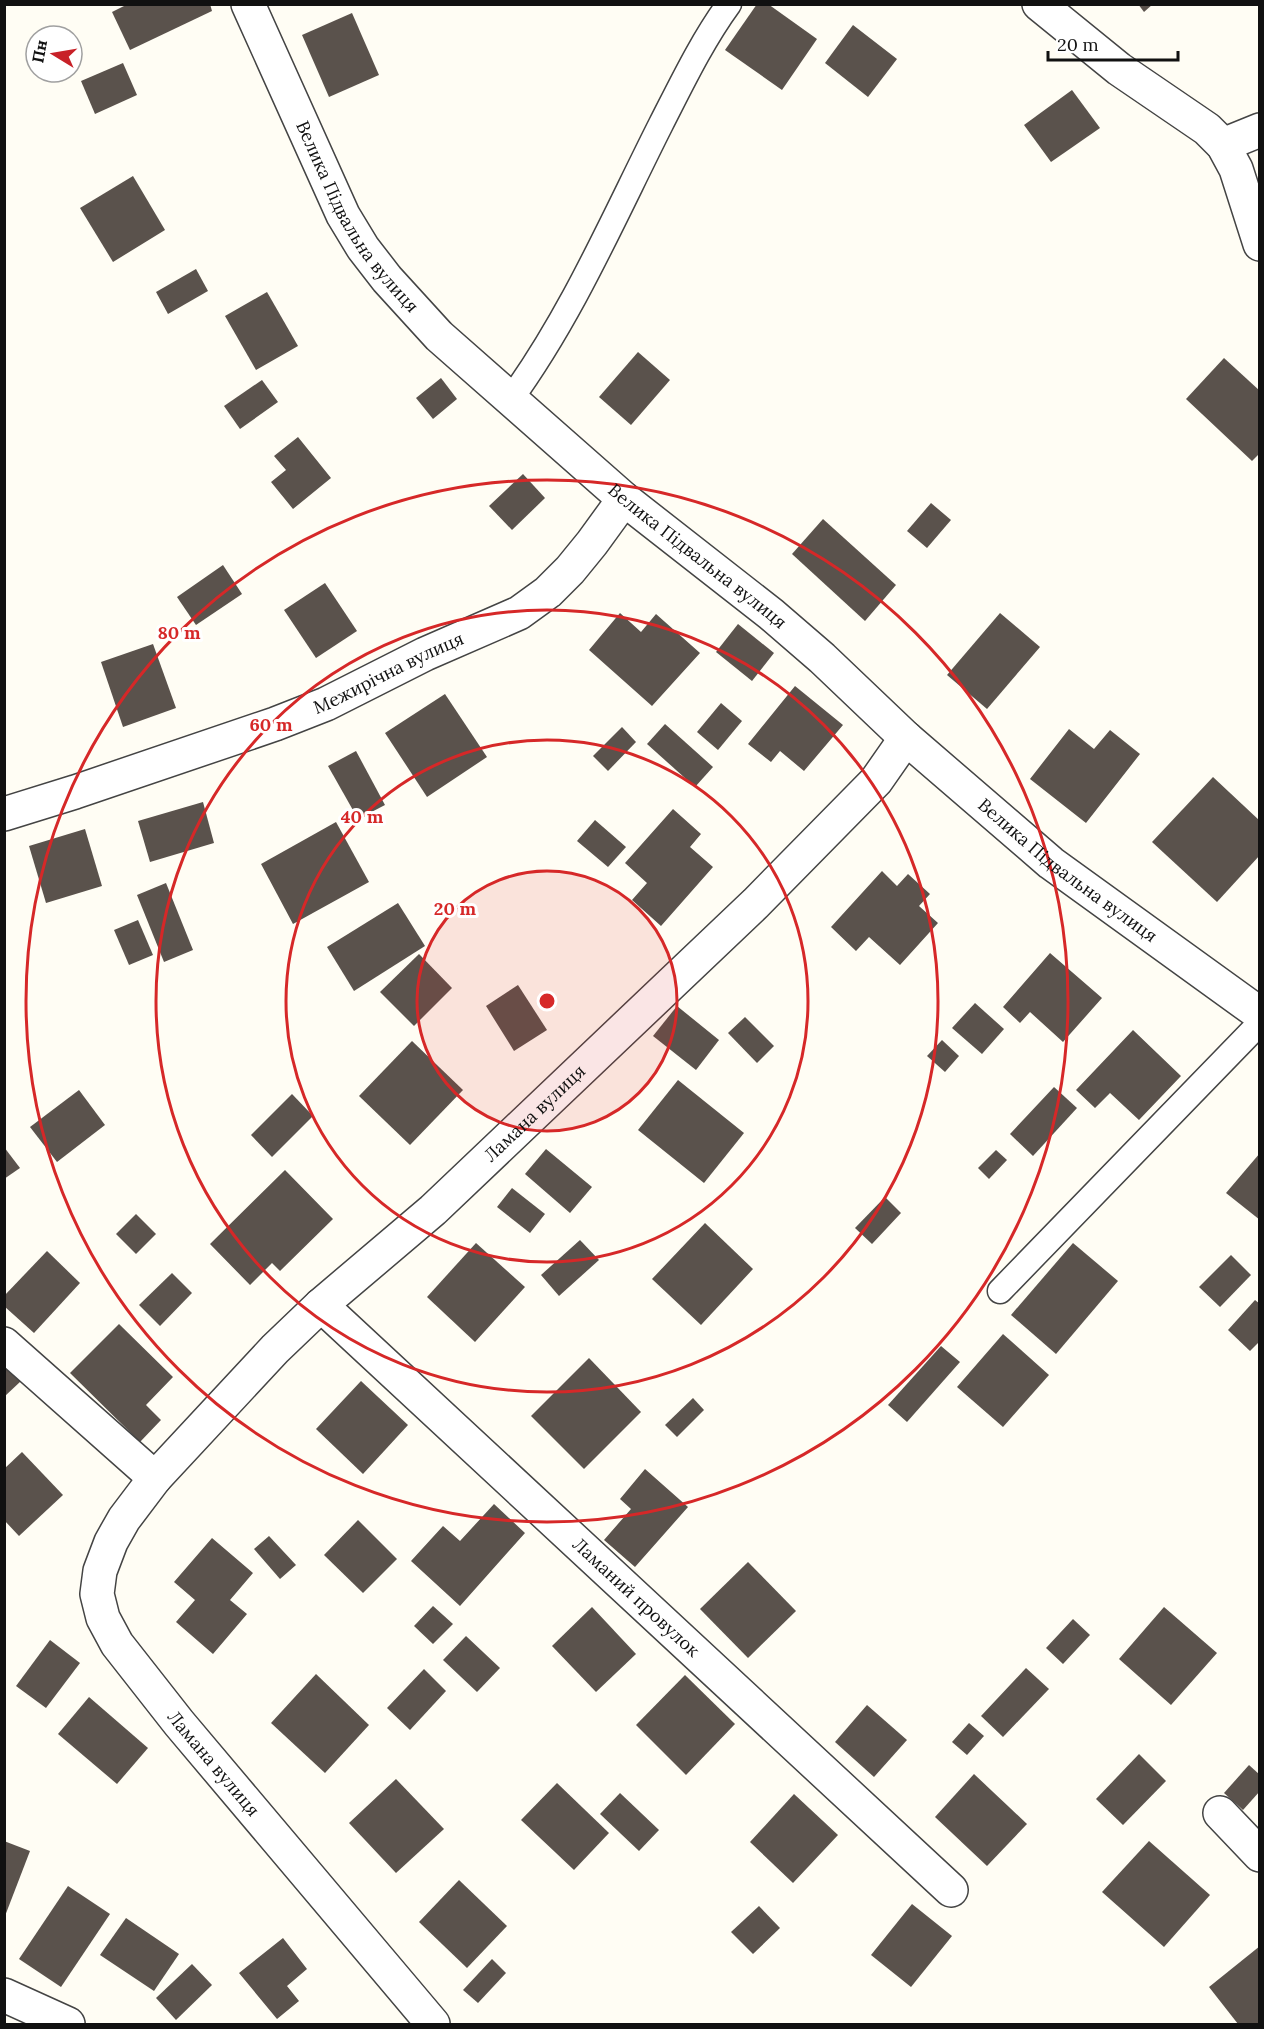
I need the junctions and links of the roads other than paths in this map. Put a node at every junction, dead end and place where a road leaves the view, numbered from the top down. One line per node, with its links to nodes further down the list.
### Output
1 (248, 4): 7 (street, Велика Підвальна вулиця)
2 (729, 4): 7 (lane)
3 (1039, 4): 5 (street)
4 (1260, 130): 5 (street)
5 (1223, 145): 6 (street)
6 (1260, 244)
7 (510, 400): 8 (street, Велика Підвальна вулиця)
8 (624, 499): 9 (street, Велика Підвальна вулиця); 10 (street, Межирічна вулиця)
9 (906, 738): 11 (street, Велика Підвальна вулиця); 14 (street, Ламана вулиця)
10 (4, 814)
11 (1260, 1014)
12 (1260, 1023): 13 (lane)
13 (1000, 1292)
14 (321, 1305): 16 (street, Ламана вулиця); 19 (street, Ламаний провулок)
15 (4, 1344): 16 (street)
16 (155, 1478): 22 (street, Ламана вулиця)
17 (1220, 1813): 18 (street)
18 (1260, 1855)
19 (951, 1890)
20 (4, 1995): 21 (street)
21 (68, 2025)
22 (433, 2025)

